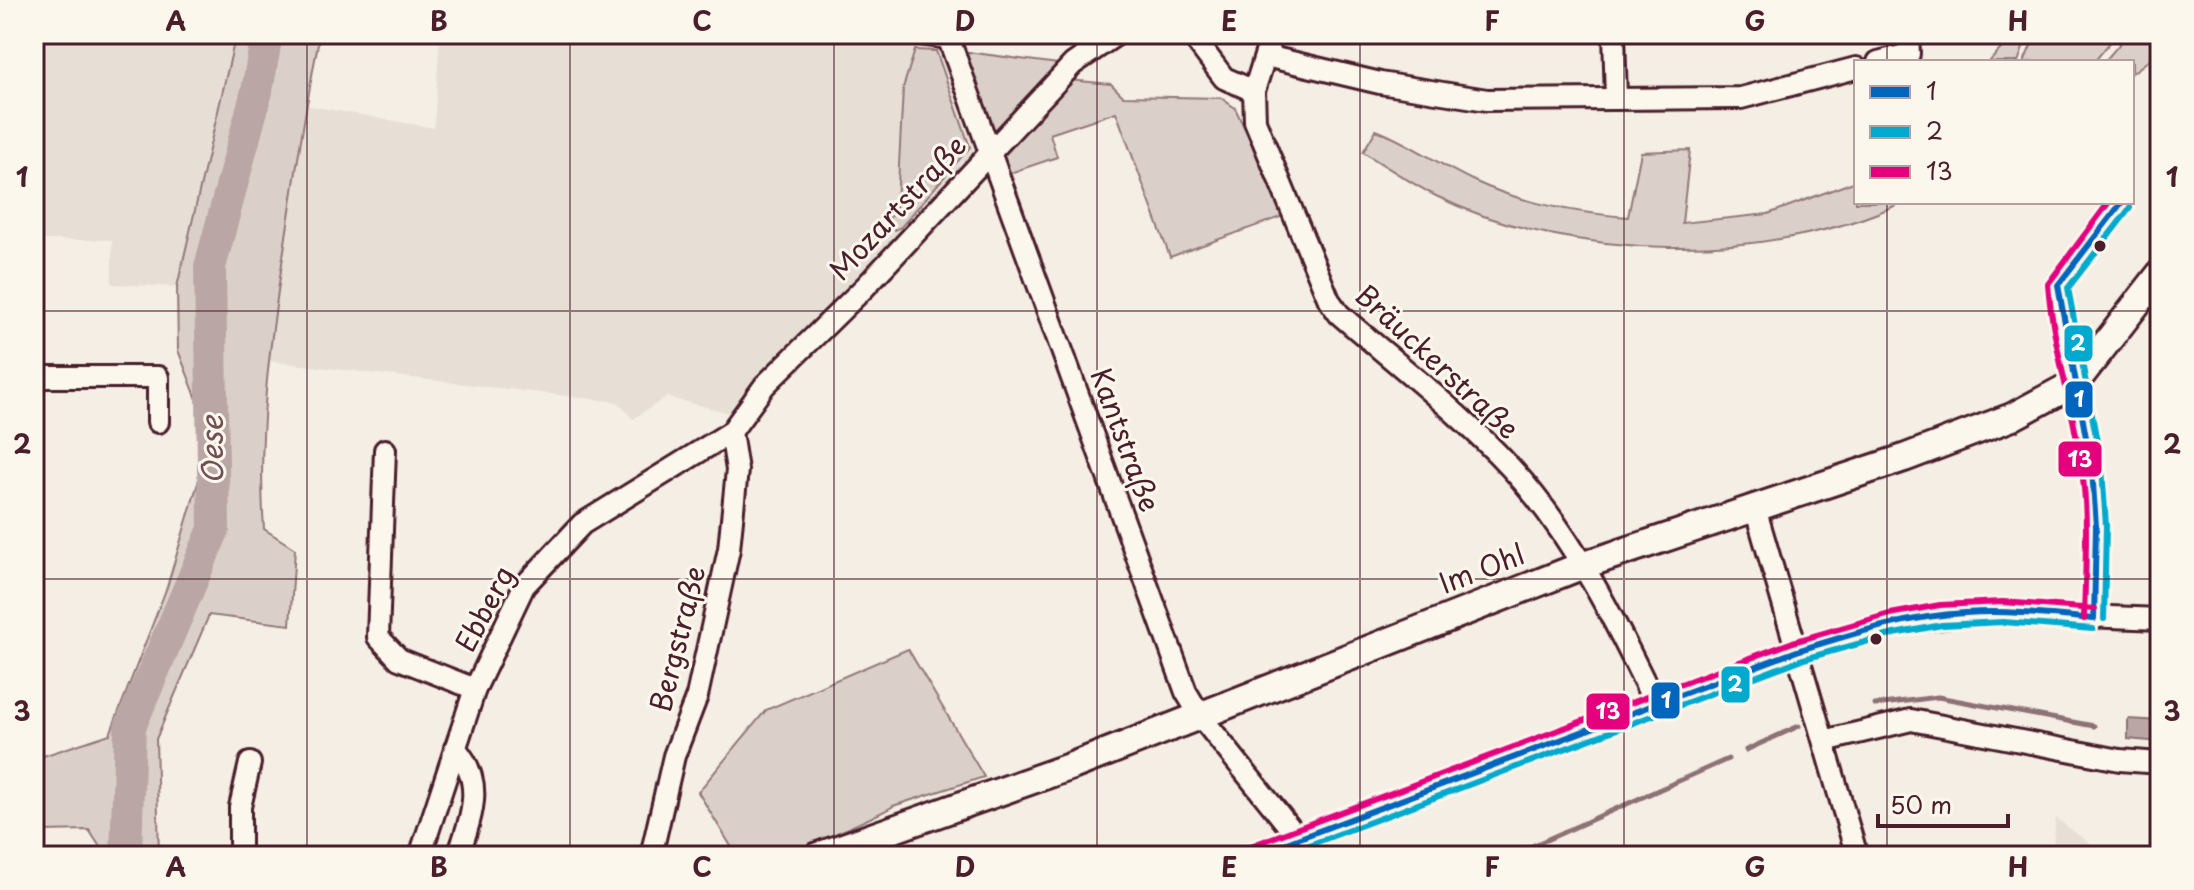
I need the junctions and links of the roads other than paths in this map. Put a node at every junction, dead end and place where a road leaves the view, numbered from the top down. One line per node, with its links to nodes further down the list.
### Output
1 (920, 34): 7 (street)
2 (1117, 34): 13 (street, Mozartstraße)
3 (1191, 34): 11 (street)
4 (1272, 34): 8 (street, Bräuckerstraße)
5 (1614, 34): 12 (street)
6 (1908, 34): 9 (street)
7 (948, 36): 13 (street, Kantstraße)
8 (1266, 56): 11 (street, Bräuckerstraße); 12 (street)
9 (1886, 60)
10 (1854, 69): 12 (street)
11 (1254, 91): 21 (street, Bräuckerstraße)
12 (1616, 99)
13 (987, 154): 18 (street, Mozartstraße); 27 (street, Kantstraße)
14 (2160, 274): 16 (main road)
15 (34, 377): 17 (street)
16 (2075, 383): 20 (main road, Im Ohl); 22 (street)
17 (158, 422)
18 (731, 432): 25 (street, Ebberg); 37 (street, Bergstraße)
19 (385, 450): 25 (street)
20 (1755, 508): 21 (main road, Im Ohl); 24 (street)
21 (1581, 566): 26 (street, Bräuckerstraße); 27 (main road, Im Ohl)
22 (2094, 619): 23 (street); 24 (street)
23 (2160, 619)
24 (1797, 651): 26 (street); 28 (street)
25 (475, 689): 29 (street, Ebberg)
26 (1656, 706): 33 (street)
27 (1201, 717): 32 (main road, Im Ohl); 33 (street, Kantstraße)
28 (1824, 741): 31 (street); 41 (street)
29 (455, 748): 35 (street, Ebberg); 36 (street)
30 (250, 763): 34 (street)
31 (2160, 763)
32 (912, 822): 38 (main road, Im Ohl); 39 (main road, Im Ohl)
33 (1298, 838): 40 (street)
34 (240, 856)
35 (420, 856)
36 (458, 856)
37 (651, 856)
38 (818, 856)
39 (860, 856)
40 (1252, 856)
41 (1857, 856)

